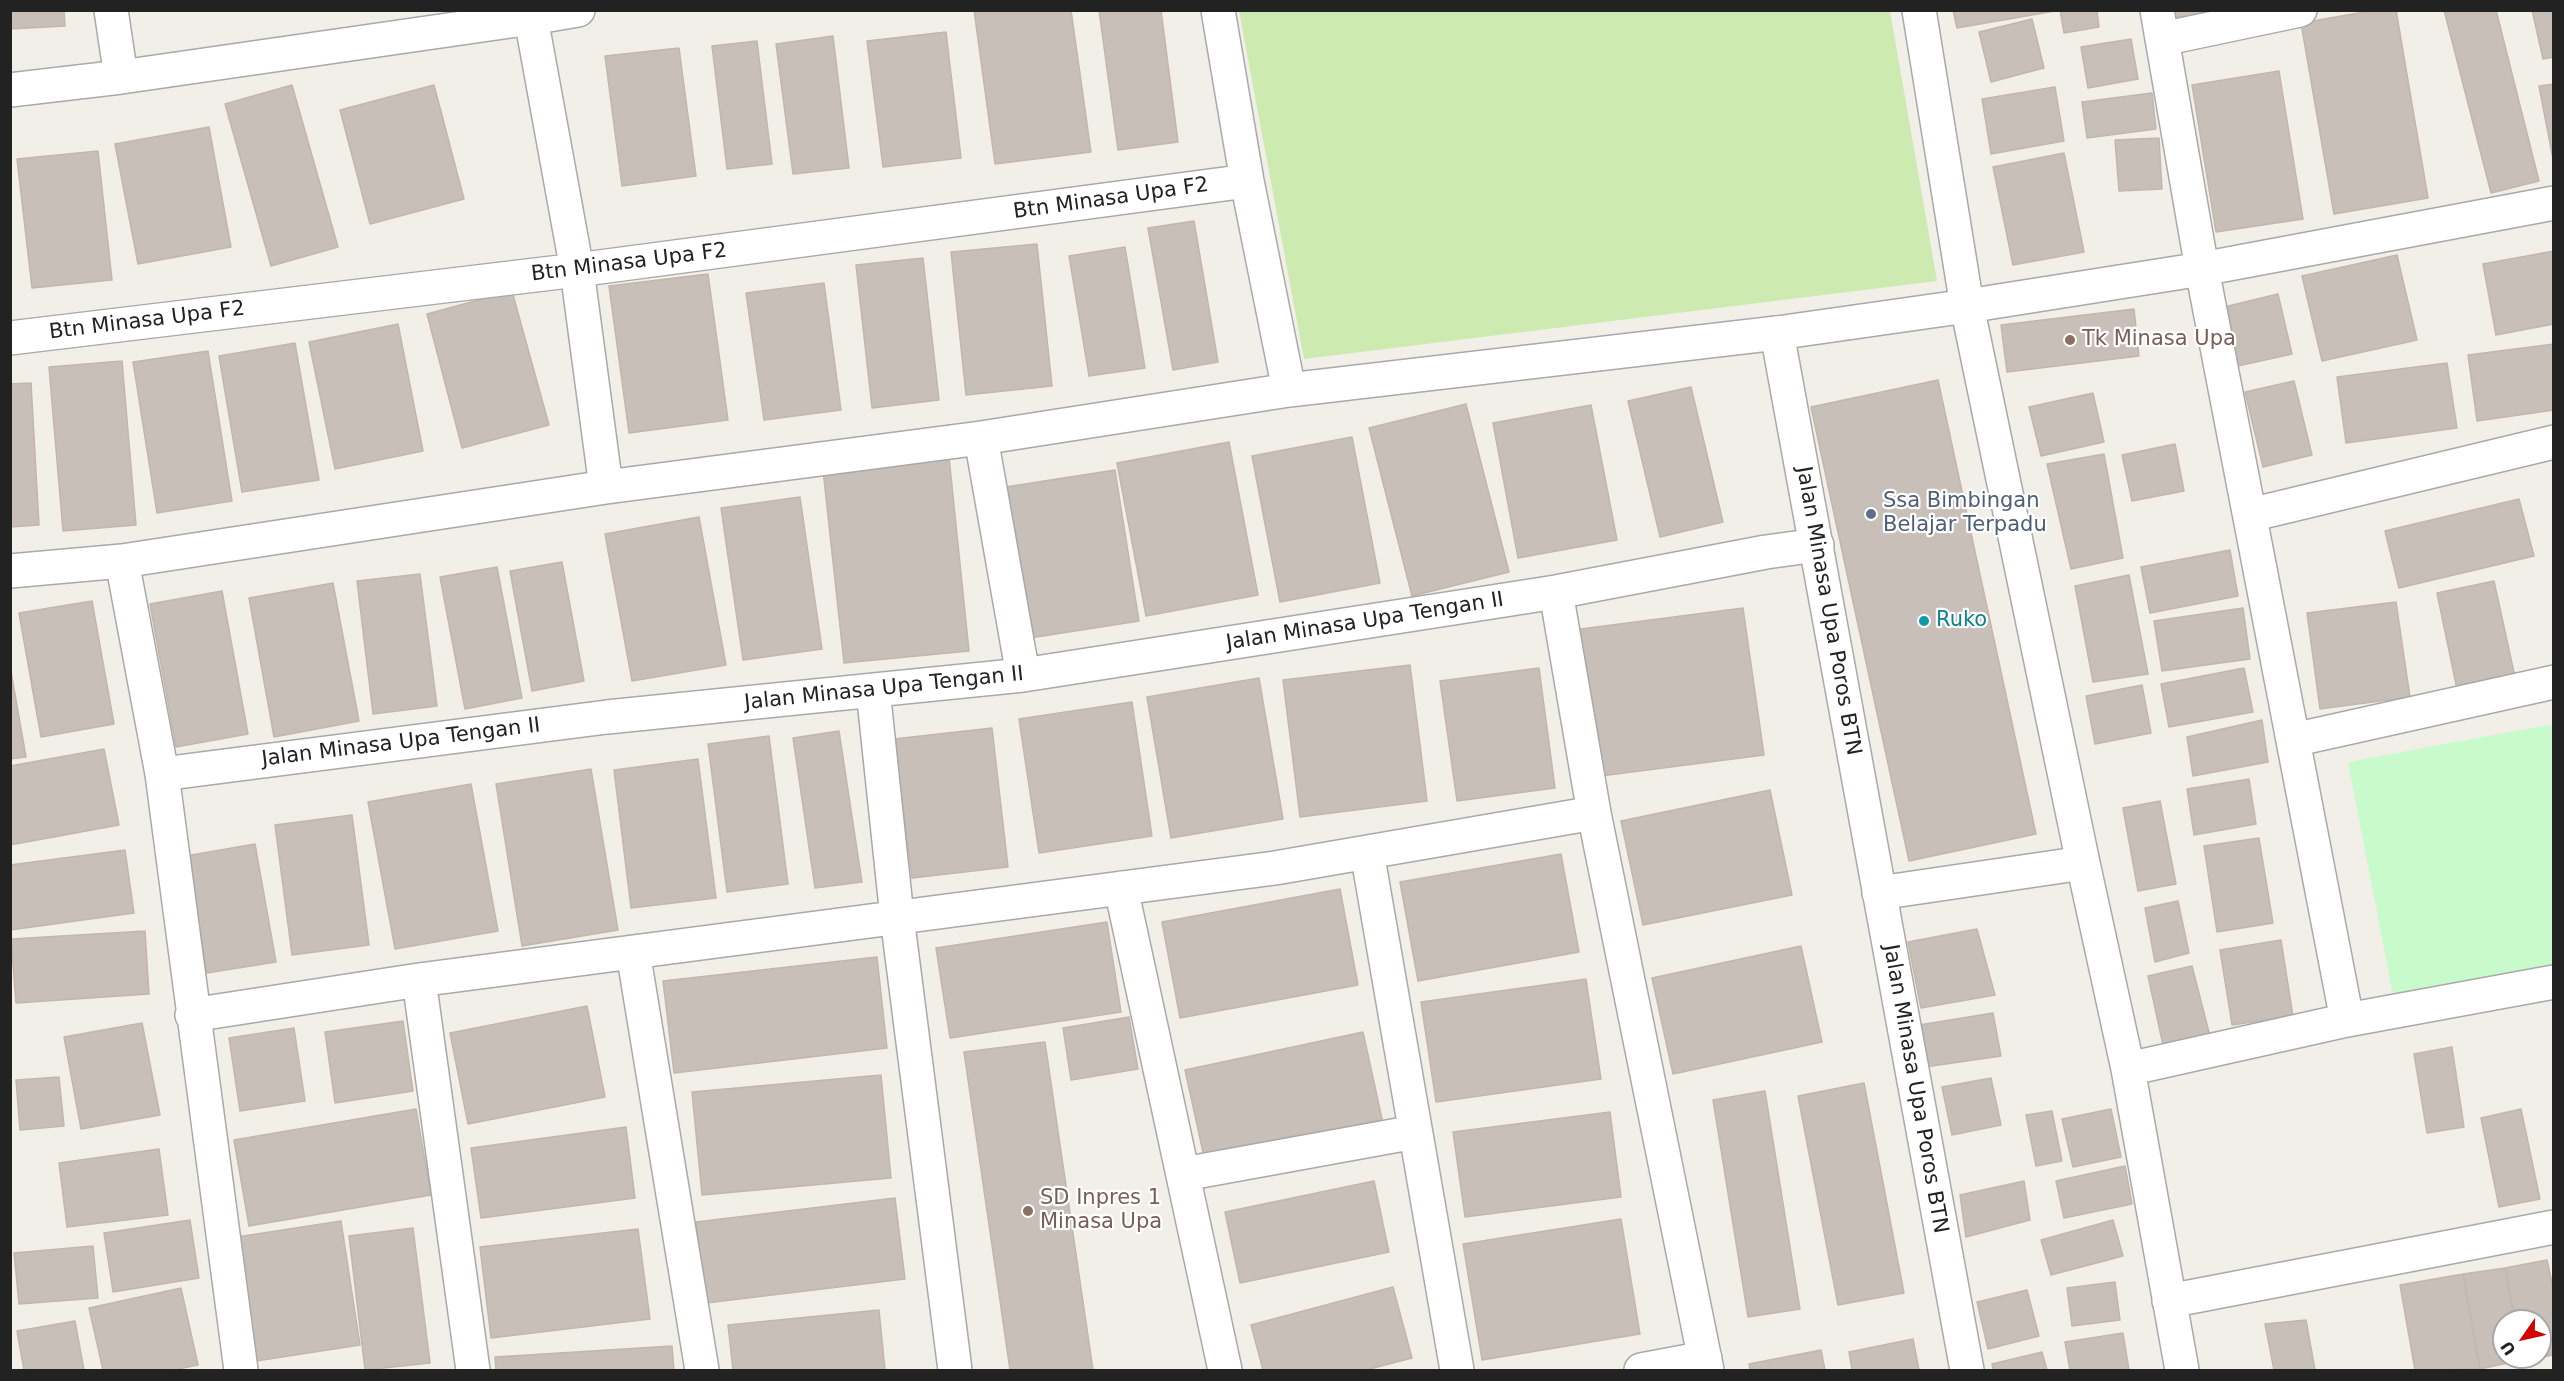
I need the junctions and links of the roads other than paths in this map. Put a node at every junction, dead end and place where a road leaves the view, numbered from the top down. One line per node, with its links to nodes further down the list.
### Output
1 (111, 10): 8 (street)
2 (578, 10): 6 (street)
3 (1218, 10): 10 (street)
4 (1919, 10): 14 (street)
5 (2300, 10): 7 (street)
6 (531, 18): 8 (street); 13 (street)
7 (2159, 25): 12 (street)
8 (121, 77): 9 (street)
9 (10, 90)
10 (1247, 181): 13 (street, Btn Minasa Upa F2); 17 (street)
11 (2553, 202): 12 (street)
12 (2202, 269): 14 (street); 21 (street)
13 (577, 270): 16 (street, Btn Minasa Upa F2); 20 (street)
14 (1967, 306): 15 (street); 33 (street)
15 (1777, 333): 17 (street); 22 (street, Jalan Minasa Upa Poros BTN)
16 (10, 338)
17 (1289, 390): 18 (street)
18 (981, 438): 20 (street); 26 (street)
19 (2553, 442): 21 (street)
20 (606, 487): 23 (street)
21 (2250, 515): 29 (street)
22 (1817, 544): 25 (street, Jalan Minasa Upa Tengan II); 35 (street, Jalan Minasa Upa Poros BTN)
23 (122, 561): 24 (street); 30 (street)
24 (10, 571)
25 (1556, 592): 26 (street, Jalan Minasa Upa Tengan II); 31 (street)
26 (1023, 675): 28 (street, Jalan Minasa Upa Tengan II)
27 (2553, 682): 29 (street)
28 (873, 690): 30 (street, Jalan Minasa Upa Tengan II); 36 (street)
29 (2293, 740): 41 (street)
30 (162, 774): 40 (street)
31 (1594, 813): 32 (street); 47 (street)
32 (1367, 852): 34 (street); 43 (street)
33 (2083, 863): 35 (street); 42 (street)
34 (1121, 888): 36 (street); 44 (street)
35 (1879, 893): 55 (street, Jalan Minasa Upa Poros BTN)
36 (897, 917): 37 (street); 51 (street)
37 (633, 952): 38 (street); 50 (street)
38 (419, 980): 40 (street); 49 (street)
39 (2553, 982): 41 (street)
40 (192, 1014): 48 (street)
41 (2347, 1020): 42 (street)
42 (2128, 1069): 46 (street)
43 (1415, 1132): 44 (street); 53 (street)
44 (1184, 1173): 52 (street)
45 (2553, 1227): 46 (street)
46 (2169, 1301): 56 (street)
47 (1706, 1364): 54 (street)
48 (241, 1371)
49 (473, 1371)
50 (702, 1371)
51 (955, 1371)
52 (1225, 1371)
53 (1456, 1371)
54 (1641, 1371)
55 (1967, 1371)
56 (2182, 1371)

